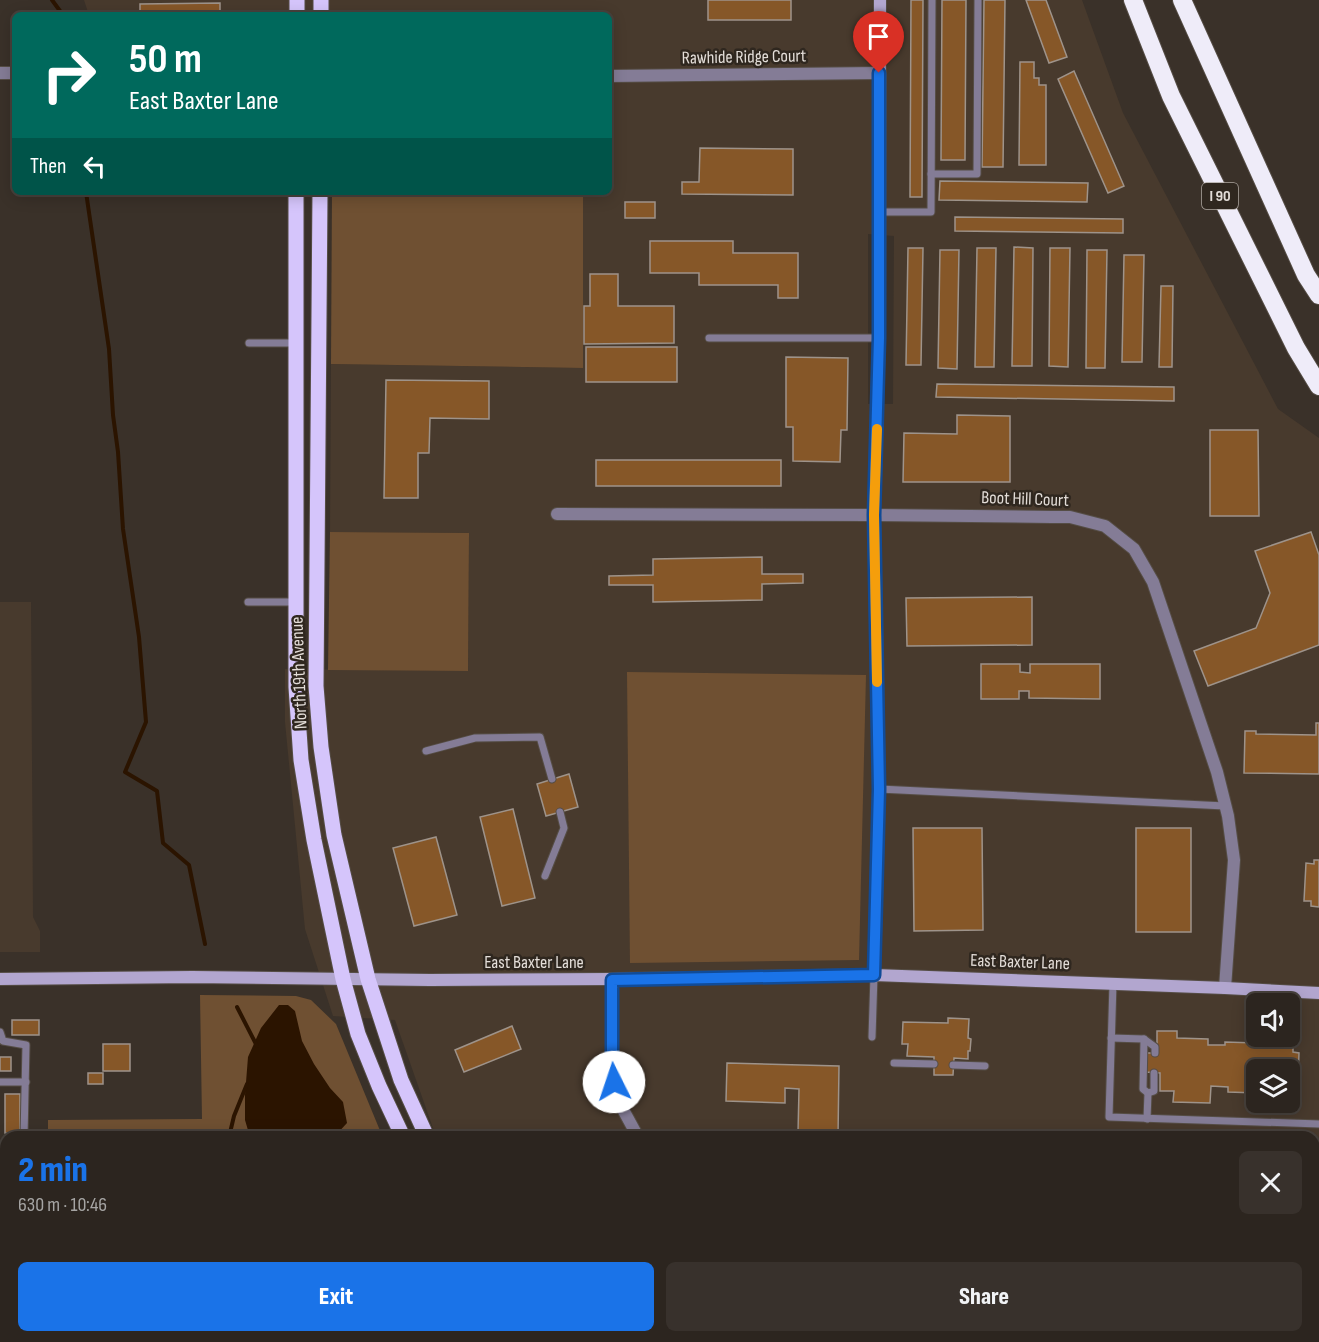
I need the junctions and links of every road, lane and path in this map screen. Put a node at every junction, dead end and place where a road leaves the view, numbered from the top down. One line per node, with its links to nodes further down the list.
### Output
1 (880, 0): 6 (main road)
2 (932, 0): 8 (lane)
3 (978, 0): 8 (lane)
4 (1133, 0): 17 (highway, I 90)
5 (1182, 0): 12 (highway, I 90)
6 (879, 73): 7 (street, Rawhide Ridge Court); 11 (main road)
7 (612, 76)
8 (932, 174): 11 (lane)
9 (296, 195): 16 (main road, North 19th Avenue)
10 (320, 195): 31 (main road, North 19th Avenue)
11 (879, 212): 14 (main road)
12 (1319, 295)
13 (709, 338): 14 (lane)
14 (879, 338): 19 (main road)
15 (249, 343): 16 (lane)
16 (296, 343): 21 (main road, North 19th Avenue)
17 (1319, 386)
18 (556, 514): 19 (street, Boot Hill Court)
19 (874, 515): 24 (main road); 25 (street, Boot Hill Court)
20 (248, 602): 21 (lane)
21 (296, 602): 30 (main road, North 19th Avenue)
22 (426, 751): 23 (lane)
23 (552, 779)
24 (879, 789): 25 (lane); 28 (main road)
25 (1226, 806): 34 (street, Boot Hill Court)
26 (560, 812): 27 (lane)
27 (545, 876)
28 (874, 975): 32 (main road, East Baxter Lane); 33 (main road, East Baxter Lane); 37 (lane)
29 (0, 979): 30 (main road, East Baxter Lane)
30 (343, 979): 31 (main road, East Baxter Lane); 52 (main road, North 19th Avenue)
31 (368, 979): 32 (main road, East Baxter Lane); 53 (main road, North 19th Avenue)
32 (612, 980): 54 (street)
33 (1113, 984): 34 (main road, East Baxter Lane); 38 (lane)
34 (1225, 987): 35 (main road, East Baxter Lane)
35 (1319, 993)
36 (0, 1032): 47 (lane)
37 (872, 1037)
38 (1111, 1038): 39 (lane); 49 (lane)
39 (1144, 1039): 40 (lane); 48 (lane)
40 (1155, 1053)
41 (894, 1063): 42 (lane)
42 (934, 1064)
43 (953, 1065): 44 (lane)
44 (985, 1066)
45 (1154, 1072): 48 (lane)
46 (0, 1082): 47 (lane)
47 (26, 1082): 51 (lane)
48 (1148, 1093): 49 (lane)
49 (1147, 1119): 50 (lane)
50 (1319, 1124)
51 (24, 1131)
52 (400, 1131)
53 (424, 1131)
54 (635, 1131)

